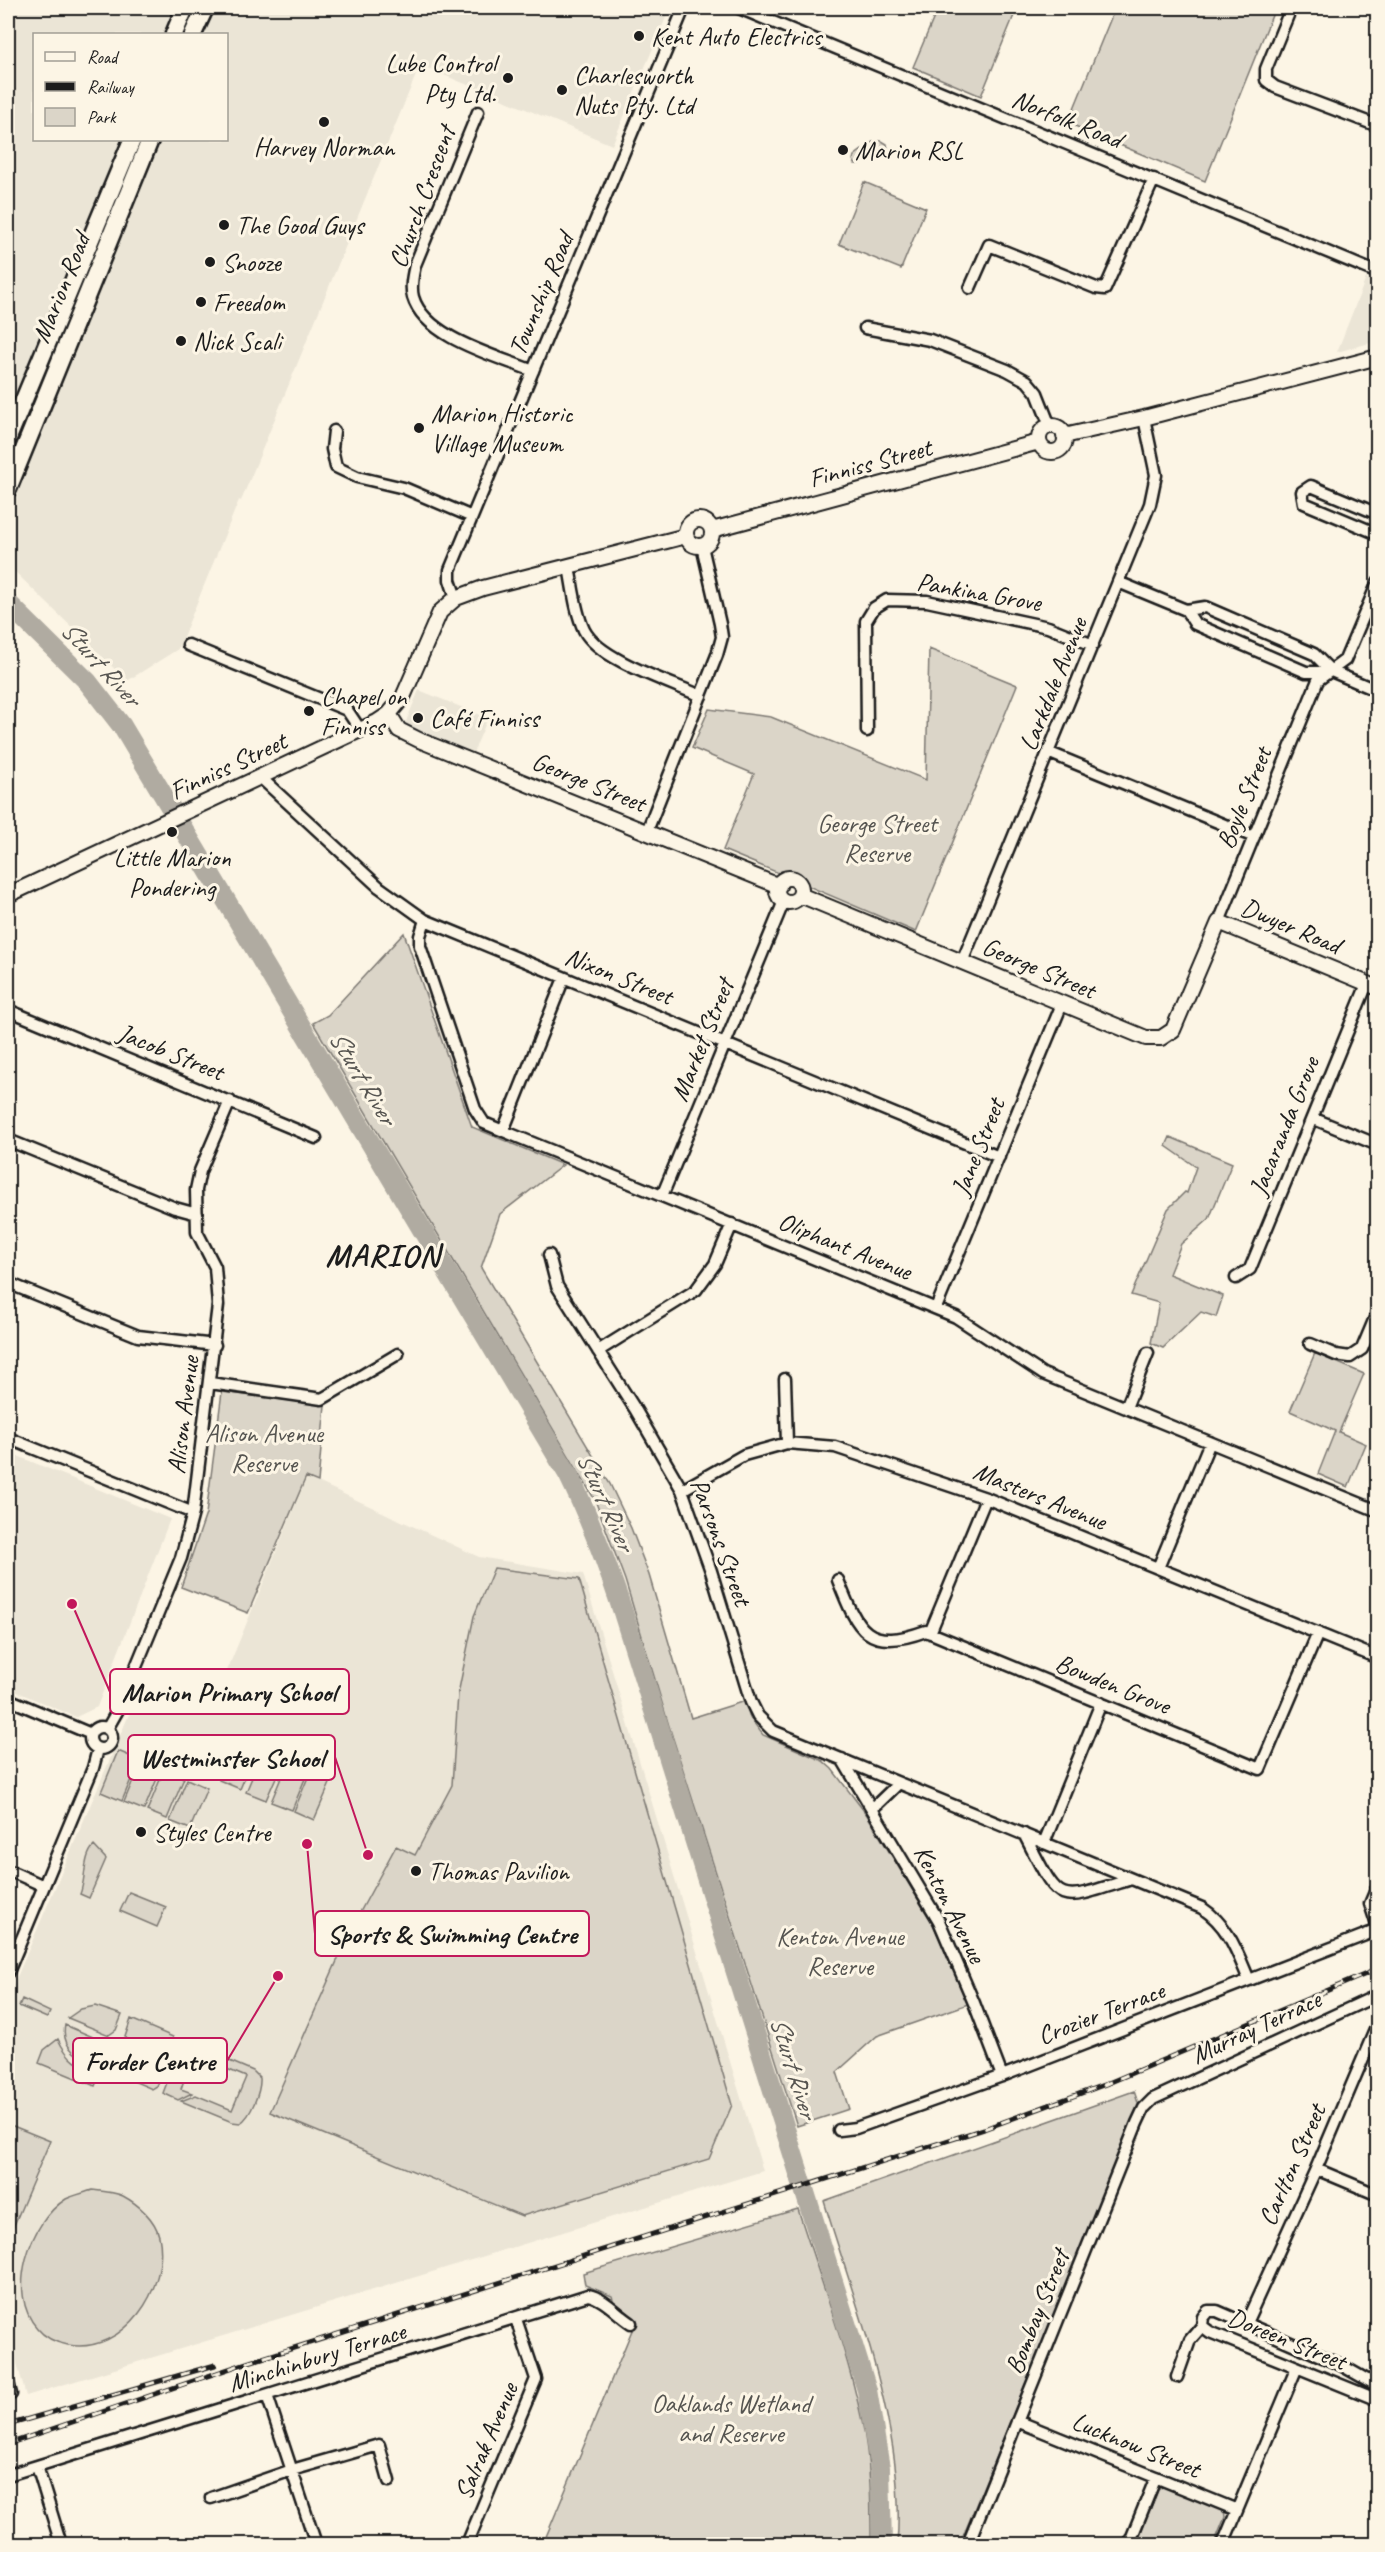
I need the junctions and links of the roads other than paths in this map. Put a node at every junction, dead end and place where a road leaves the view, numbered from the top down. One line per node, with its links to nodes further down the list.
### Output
1 (185, 8): 6 (main road)
2 (205, 8): 7 (main road)
3 (684, 8): 17 (street, Township Road)
4 (739, 8): 12 (street, Norfolk Road)
5 (1291, 8): 9 (street)
6 (174, 33)
7 (194, 33)
8 (478, 112): 17 (street, Church Crescent)
9 (1377, 126)
10 (132, 141): 22 (main road, Marion Road)
11 (150, 141): 24 (main road, Marion Road)
12 (1154, 179): 13 (street, Norfolk Road); 14 (street)
13 (1377, 273)
14 (970, 288)
15 (865, 328): 19 (street)
16 (1377, 357): 18 (street)
17 (533, 371): 26 (street, Township Road)
18 (1144, 418): 21 (street); 32 (street, Larkdale Avenue)
19 (1050, 426): 21 (street); 23 (street)
20 (334, 431): 26 (street)
21 (1064, 436): 23 (street)
22 (8, 438)
23 (1040, 442): 27 (street, Finniss Street)
24 (8, 489)
25 (1377, 514): 28 (street)
26 (472, 517): 34 (street, Township Road)
27 (712, 530): 29 (street); 30 (street)
28 (1377, 534)
29 (686, 536): 30 (street); 31 (street, Finniss Street)
30 (702, 546): 40 (street)
31 (569, 567): 34 (street, Finniss Street); 40 (street)
32 (1118, 582): 35 (street); 37 (street, Larkdale Avenue)
33 (1377, 582): 38 (street, Boyle Street)
34 (456, 598): 41 (street, Finniss Street)
35 (1186, 610): 38 (street); 38 (street)
36 (188, 645): 42 (street)
37 (1093, 645): 43 (street, Pankina Grove); 44 (street, Larkdale Avenue)
38 (1331, 671): 39 (street); 47 (street, Boyle Street)
39 (1377, 691)
40 (701, 696): 46 (street)
41 (389, 714): 42 (street, Finniss Street); 46 (street, George Street)
42 (361, 730): 45 (street, Finniss Street)
43 (867, 731)
44 (1050, 753): 47 (street); 54 (street, Larkdale Avenue)
45 (260, 777): 49 (street, Finniss Street); 52 (street, Nixon Street)
46 (647, 831): 48 (street, George Street)
47 (1254, 837): 53 (street, Boyle Street)
48 (778, 885): 50 (street); 51 (street)
49 (8, 895)
50 (800, 895): 51 (street); 54 (street, George Street)
51 (784, 901): 60 (street, Market Street)
52 (425, 920): 55 (street, Nixon Street); 63 (street, Oliphant Avenue)
53 (1219, 922): 56 (street, Dwyer Road); 59 (street, Boyle Street)
54 (962, 962): 57 (street, George Street)
55 (564, 978): 60 (street, Nixon Street); 63 (street)
56 (1372, 986): 62 (street, Jacaranda Grove)
57 (1062, 1004): 59 (street, George Street); 67 (street, Jane Street)
58 (8, 1010): 61 (street, Jacob Street)
59 (1161, 1038)
60 (725, 1044): 67 (street, Nixon Street); 68 (street, Market Street)
61 (230, 1101): 64 (street, Jacob Street); 69 (street, Alison Avenue)
62 (1312, 1118): 66 (street); 72 (street, Jacaranda Grove)
63 (503, 1131): 68 (street, Oliphant Avenue)
64 (316, 1138)
65 (8, 1140): 69 (street)
66 (1377, 1145)
67 (999, 1157): 74 (street, Jane Street)
68 (662, 1196): 70 (street, Oliphant Avenue)
69 (197, 1214): 77 (street, Alison Avenue)
70 (732, 1224): 74 (street, Oliphant Avenue); 78 (street)
71 (549, 1255): 78 (street, Parsons Street)
72 (1236, 1278)
73 (8, 1283): 77 (street)
74 (936, 1308): 83 (street, Oliphant Avenue)
75 (1377, 1311): 76 (street)
76 (1310, 1344)
77 (215, 1345): 82 (street, Alison Avenue)
78 (598, 1351): 87 (street, Parsons Street)
79 (1148, 1353): 83 (street)
80 (398, 1354): 82 (street)
81 (785, 1379): 86 (street)
82 (210, 1383): 90 (street, Alison Avenue)
83 (1126, 1408): 85 (street, Oliphant Avenue)
84 (8, 1438): 90 (street)
85 (1210, 1442): 89 (street, Oliphant Avenue); 91 (street)
86 (788, 1443): 87 (street, Masters Avenue); 88 (street, Masters Avenue)
87 (682, 1490): 101 (street, Parsons Street)
88 (986, 1498): 91 (street, Masters Avenue); 93 (street)
89 (1377, 1511)
90 (193, 1513): 98 (street, Alison Avenue)
91 (1158, 1568): 94 (street, Masters Avenue)
92 (838, 1580): 93 (street)
93 (930, 1633): 97 (street, Bowden Grove)
94 (1318, 1633): 95 (street, Masters Avenue); 97 (street, Bowden Grove)
95 (1377, 1658)
96 (8, 1699): 99 (street)
97 (1101, 1703): 105 (street)
98 (106, 1729): 99 (street); 100 (street)
99 (91, 1734): 100 (street)
100 (98, 1749): 109 (street)
101 (842, 1760): 102 (street, Parsons Street); 103 (street, Kenton Avenue)
102 (898, 1783): 103 (street); 104 (street, Parsons Street)
103 (872, 1809): 115 (street, Kenton Avenue)
104 (1024, 1834): 105 (street, Parsons Street); 107 (street)
105 (1044, 1843): 107 (street, Parsons Street)
106 (8, 1870): 109 (street)
107 (1131, 1879): 112 (street, Parsons Street)
108 (1377, 1885): 110 (street)
109 (44, 1886): 111 (street)
110 (1377, 1929): 112 (street, Crozier Terrace)
111 (8, 1972)
112 (1249, 1980): 115 (street, Crozier Terrace)
113 (1377, 1995): 116 (street, Murray Terrace)
114 (1377, 2023): 118 (street, Carlton Street)
115 (1002, 2076): 117 (street, Crozier Terrace)
116 (1153, 2099): 131 (street, Bombay Street)
117 (839, 2130)
118 (1316, 2169): 119 (street); 122 (street, Carlton Street)
119 (1377, 2194)
120 (516, 2319): 121 (street, Minchinbury Terrace); 129 (street, Minchinbury Terrace); 141 (street, Salrak Avenue)
121 (631, 2323)
122 (1246, 2323): 123 (street, Doreen Street); 127 (street, Doreen Street)
123 (1202, 2326): 124 (street, Doreen Street); 125 (street)
124 (1297, 2367): 130 (street, Doreen Street); 138 (street)
125 (1177, 2377)
126 (8, 2382): 128 (street)
127 (1377, 2386)
128 (9, 2394)
129 (267, 2395): 132 (street, Minchinbury Terrace); 133 (street)
130 (1377, 2400)
131 (1017, 2421): 135 (street, Lucknow Street); 142 (street, Bombay Street)
132 (36, 2466): 134 (street, Minchinbury Terrace); 139 (street)
133 (292, 2470): 136 (street); 137 (street); 140 (street)
134 (8, 2475)
135 (1156, 2477): 138 (street, Lucknow Street); 143 (street)
136 (389, 2481)
137 (211, 2498)
138 (1237, 2510): 144 (street)
139 (61, 2544)
140 (316, 2544)
141 (467, 2544)
142 (968, 2544)
143 (1130, 2544)
144 (1223, 2544)

